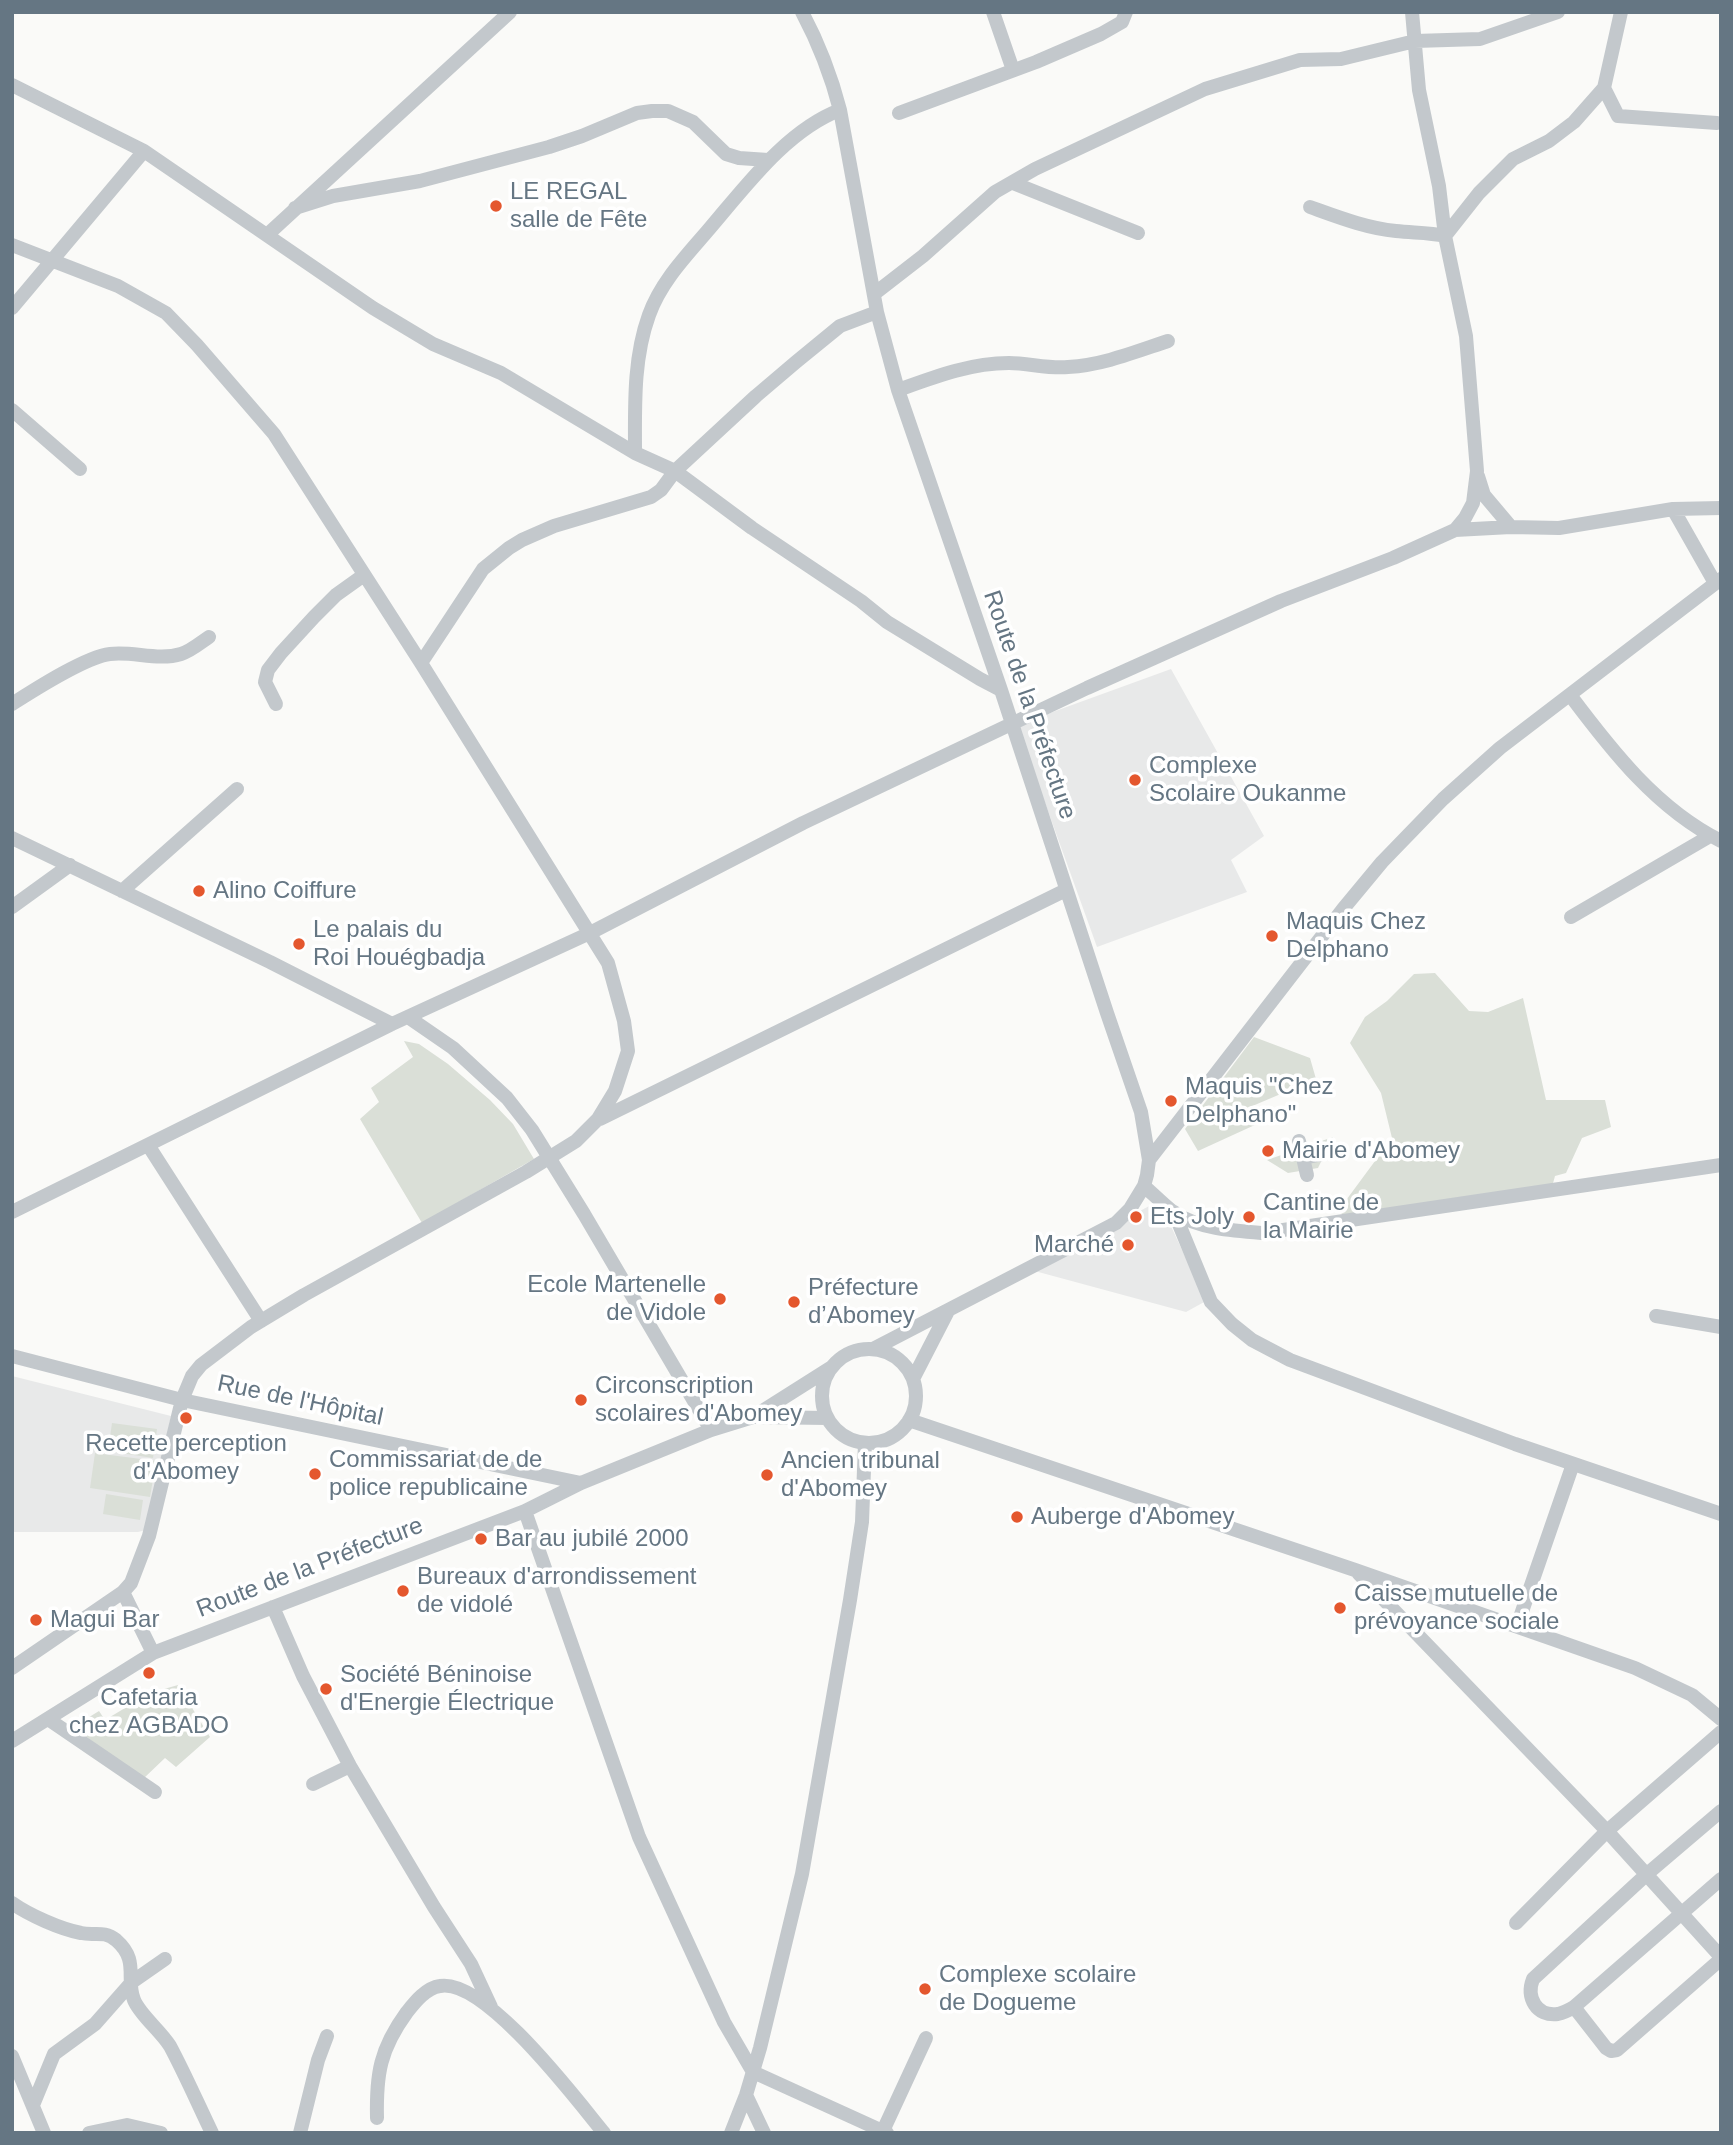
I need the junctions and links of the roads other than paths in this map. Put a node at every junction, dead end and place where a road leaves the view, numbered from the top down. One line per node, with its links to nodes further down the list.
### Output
1 (510, 12): 19 (street)
2 (802, 12): 12 (street, Route de la Préfecture)
3 (993, 12): 9 (street)
4 (1126, 12): 9 (street)
5 (1412, 12): 8 (street)
6 (1558, 12): 8 (street)
7 (1621, 12): 11 (street)
8 (1415, 41): 17 (street); 22 (street)
9 (1013, 70): 13 (street)
10 (12, 85): 15 (street)
11 (1604, 88): 14 (street); 22 (street)
12 (840, 110): 16 (street); 25 (street, Route de la Préfecture)
13 (899, 113)
14 (1717, 123)
15 (144, 151): 21 (street); 24 (street)
16 (768, 160): 19 (street); 31 (street)
17 (1013, 183): 20 (street); 25 (street)
18 (1310, 207): 22 (street)
19 (295, 208): 21 (street)
20 (1138, 233)
21 (267, 235): 31 (street)
22 (1446, 236): 34 (street)
23 (12, 245): 24 (street)
24 (55, 260): 26 (street); 39 (street)
25 (874, 294): 27 (street, Route de la Préfecture)
26 (12, 309)
27 (877, 312): 29 (street, Route de la Préfecture); 33 (street)
28 (1168, 341): 29 (street)
29 (898, 390): 43 (street, Route de la Préfecture)
30 (12, 410): 32 (street)
31 (635, 453): 33 (street)
32 (80, 469)
33 (676, 471): 42 (street); 43 (street)
34 (1477, 471): 37 (street); 38 (street)
35 (1721, 508): 36 (street)
36 (1672, 509): 37 (street); 40 (street)
37 (1511, 527): 38 (street)
38 (1455, 530): 47 (street)
39 (364, 575): 42 (street); 46 (street)
40 (1718, 581): 44 (street)
41 (209, 637): 45 (street)
42 (421, 663): 56 (street)
43 (1001, 690): 47 (street, Route de la Préfecture)
44 (1570, 695): 50 (street); 65 (street)
45 (12, 704)
46 (276, 704)
47 (1011, 724): 52 (street, Route de la Préfecture); 56 (street)
48 (237, 789): 53 (street)
49 (12, 838): 51 (street)
50 (1716, 838): 55 (street)
51 (70, 865): 53 (street); 54 (street)
52 (1066, 890): 59 (street); 65 (street, Route de la Préfecture)
53 (122, 891): 58 (street)
54 (12, 907)
55 (1571, 917)
56 (590, 933): 57 (street); 59 (street)
57 (408, 1017): 58 (street); 63 (street)
58 (392, 1024): 61 (street)
59 (598, 1119): 63 (street)
60 (1299, 1141): 64 (street)
61 (148, 1144): 69 (street); 73 (street)
62 (1334, 1152): 64 (street)
63 (550, 1157): 73 (street); 83 (street)
64 (1303, 1158): 67 (street)
65 (1149, 1160): 68 (street, Route de la Préfecture)
66 (1721, 1165): 70 (street)
67 (1307, 1175)
68 (1144, 1186): 70 (street); 71 (street, Route de la Préfecture)
69 (12, 1212)
70 (1174, 1212): 85 (street)
71 (948, 1310): 75 (street, Route de la Préfecture); 78 (street)
72 (1656, 1315): 74 (street)
73 (261, 1321): 79 (street)
74 (1721, 1327)
75 (873, 1349): 77 (street); 78 (street)
76 (12, 1356): 79 (street, Rue de l'Hôpital)
77 (832, 1367): 80 (street, Route de la Préfecture); 81 (street)
78 (913, 1379): 82 (street)
79 (182, 1400): 86 (street, Rue de l'Hôpital); 90 (street)
80 (753, 1417): 81 (street, Route de la Préfecture); 83 (street, Route de la Préfecture)
81 (827, 1418): 84 (street)
82 (909, 1420): 84 (street); 89 (street)
83 (711, 1430): 86 (street, Route de la Préfecture)
84 (865, 1443): 117 (street)
85 (1573, 1464): 88 (street); 92 (street)
86 (581, 1483): 87 (street, Route de la Préfecture)
87 (526, 1511): 91 (street, Route de la Préfecture); 117 (street)
88 (1721, 1514)
89 (1355, 1570): 92 (street); 103 (street)
90 (123, 1592): 93 (street); 94 (street)
91 (273, 1606): 93 (street, Route de la Préfecture); 99 (street)
92 (1517, 1626): 96 (street)
93 (153, 1653): 95 (street, Route de la Préfecture)
94 (12, 1668)
95 (48, 1719): 98 (street, Route de la Préfecture); 101 (street)
96 (1721, 1719)
97 (1721, 1732): 103 (street)
98 (14, 1737)
99 (350, 1766): 100 (street); 112 (street)
100 (313, 1784)
101 (155, 1792)
102 (1721, 1811): 104 (street)
103 (1606, 1831): 104 (street); 108 (street)
104 (1647, 1874): 107 (street); 113 (street)
105 (1721, 1879): 107 (street)
106 (12, 1903): 111 (street)
107 (1681, 1913): 109 (street); 113 (street)
108 (1516, 1923)
109 (1721, 1958): 113 (street)
110 (165, 1959): 111 (street)
111 (132, 1982): 119 (street); 125 (street)
112 (491, 2007): 120 (street); 127 (street)
113 (1574, 2007)
114 (327, 2036): 126 (street)
115 (926, 2038): 121 (street)
116 (13, 2057): 119 (street)
117 (753, 2072): 118 (street); 121 (street)
118 (746, 2095): 128 (street); 129 (street)
119 (33, 2105): 122 (street)
120 (377, 2118)
121 (884, 2132)
122 (44, 2133)
123 (89, 2133): 124 (street)
124 (161, 2133)
125 (212, 2133)
126 (300, 2133)
127 (604, 2133)
128 (731, 2133)
129 (764, 2133)

